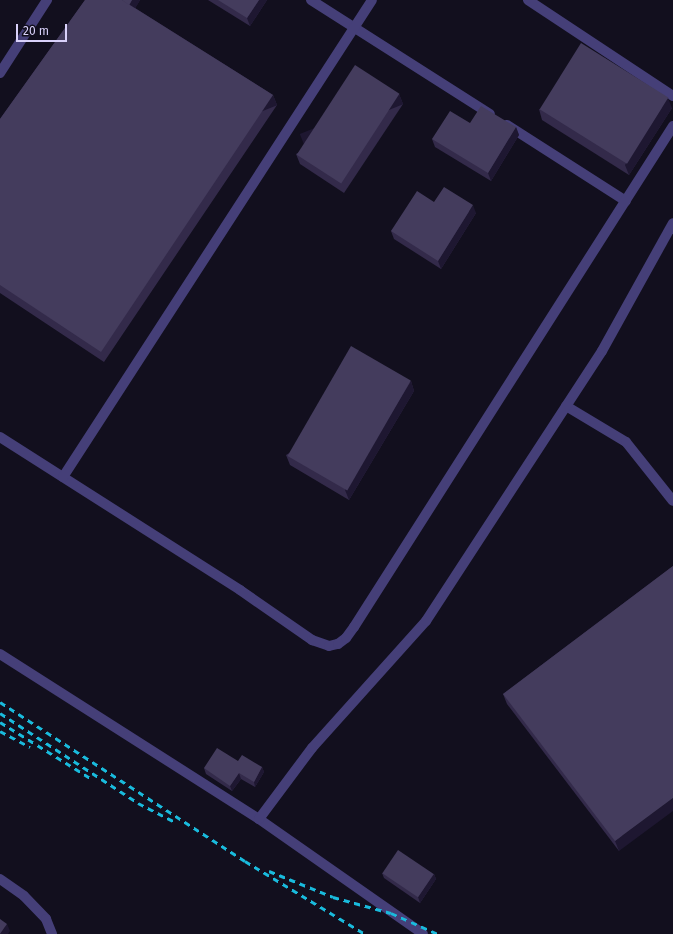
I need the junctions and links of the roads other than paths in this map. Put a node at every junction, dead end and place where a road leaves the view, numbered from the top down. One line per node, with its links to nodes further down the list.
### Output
1 (47, 0): 6 (lane)
2 (312, 0): 5 (lane)
3 (372, 0): 5 (lane)
4 (528, 0): 7 (lane)
5 (354, 28): 9 (lane); 13 (lane)
6 (0, 73)
7 (673, 96)
8 (673, 126): 9 (lane)
9 (626, 201): 13 (lane)
10 (673, 222): 11 (lane)
11 (566, 406): 14 (lane); 16 (lane)
12 (0, 437): 13 (lane)
13 (63, 477)
14 (673, 501)
15 (0, 654): 16 (lane)
16 (259, 820): 19 (lane)
17 (0, 880): 18 (lane)
18 (52, 934)
19 (423, 934)

